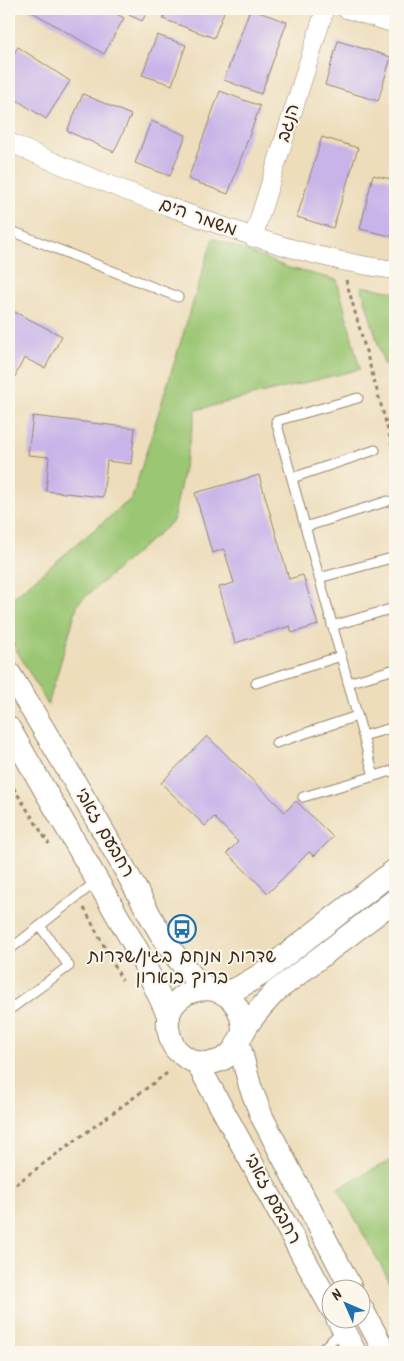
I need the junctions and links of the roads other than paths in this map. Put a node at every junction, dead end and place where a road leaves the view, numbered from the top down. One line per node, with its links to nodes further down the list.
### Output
1 (325, 9): 6 (street, הנגב)
2 (346, 9): 3 (street)
3 (395, 24)
4 (9, 142): 6 (street, משמר הים)
5 (9, 230): 8 (lane)
6 (253, 238): 7 (street, משמר הים)
7 (395, 270)
8 (178, 297)
9 (358, 398): 11 (lane)
10 (375, 450): 11 (lane)
11 (292, 478): 13 (lane)
12 (388, 501): 13 (lane)
13 (305, 526): 15 (lane)
14 (395, 557): 15 (lane)
15 (319, 578): 17 (lane)
16 (394, 608): 17 (lane)
17 (332, 626): 18 (lane)
18 (341, 656): 21 (lane); 22 (lane)
19 (395, 669): 22 (lane)
20 (9, 673): 36 (street, רחבעם זאבי)
21 (256, 683)
22 (348, 684): 23 (lane)
23 (357, 716): 26 (lane); 27 (lane)
24 (395, 727): 26 (lane)
25 (9, 728): 32 (street, רחבעם זאבי)
26 (363, 736): 29 (lane)
27 (276, 743)
28 (395, 770): 29 (lane)
29 (374, 776): 30 (lane)
30 (303, 797)
31 (395, 870): 36 (street)
32 (98, 880): 34 (lane); 38 (street, רחבעם זאבי)
33 (395, 900): 39 (street)
34 (40, 926): 35 (lane); 37 (lane)
35 (9, 950)
36 (214, 991): 38 (street); 39 (street)
37 (9, 1010)
38 (169, 1018): 40 (street)
39 (241, 1037): 40 (street); 41 (street, רחבעם זאבי)
40 (192, 1061): 42 (street, רחבעם זאבי)
41 (346, 1278)
42 (322, 1291)
43 (337, 1328): 46 (lane)
44 (342, 1328): 47 (street)
45 (372, 1328): 48 (street)
46 (319, 1352)
47 (355, 1352)
48 (385, 1352)

